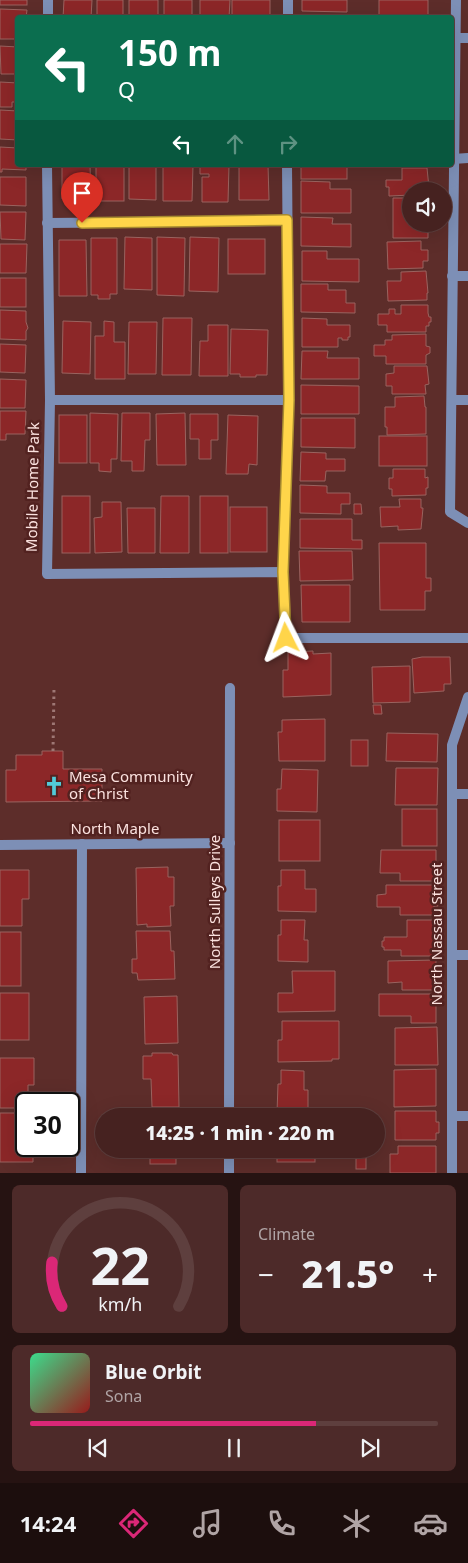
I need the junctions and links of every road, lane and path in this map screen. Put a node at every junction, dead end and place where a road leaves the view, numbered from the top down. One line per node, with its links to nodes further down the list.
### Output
1 (48, 0): 4 (street)
2 (288, 0): 5 (street)
3 (456, 0): 6 (street)
4 (48, 15)
5 (288, 15)
6 (455, 38): 7 (street); 8 (street)
7 (468, 38)
8 (454, 98)
9 (468, 158): 10 (street)
10 (454, 159)
11 (47, 167): 15 (street, Mobile Home Park)
12 (287, 167): 14 (street)
13 (453, 167): 16 (street)
14 (287, 220): 15 (street); 19 (street)
15 (47, 223): 18 (street, Mobile Home Park)
16 (452, 276): 17 (street); 20 (street)
17 (468, 276)
18 (50, 400): 19 (street); 23 (street, Mobile Home Park)
19 (289, 400): 23 (street)
20 (452, 400): 21 (street); 22 (street)
21 (468, 400)
22 (468, 523)
23 (283, 572): 24 (street)
24 (468, 638)
25 (54, 688): 28 (path)
26 (230, 688): 32 (street, North Sulleys Drive)
27 (468, 697): 29 (street, North Nassau Street)
28 (53, 751)
29 (452, 794): 30 (street); 34 (street, North Nassau Street)
30 (468, 794)
31 (82, 844): 32 (street, North Maple); 33 (street, North Maple); 40 (street)
32 (230, 844): 36 (street, North Sulleys Drive)
33 (0, 845)
34 (452, 955): 35 (street); 37 (street, North Nassau Street)
35 (468, 955)
36 (229, 1108)
37 (452, 1116): 38 (street); 42 (street, North Nassau Street)
38 (468, 1116)
39 (229, 1158): 41 (street)
40 (81, 1173)
41 (229, 1173)
42 (452, 1173)

